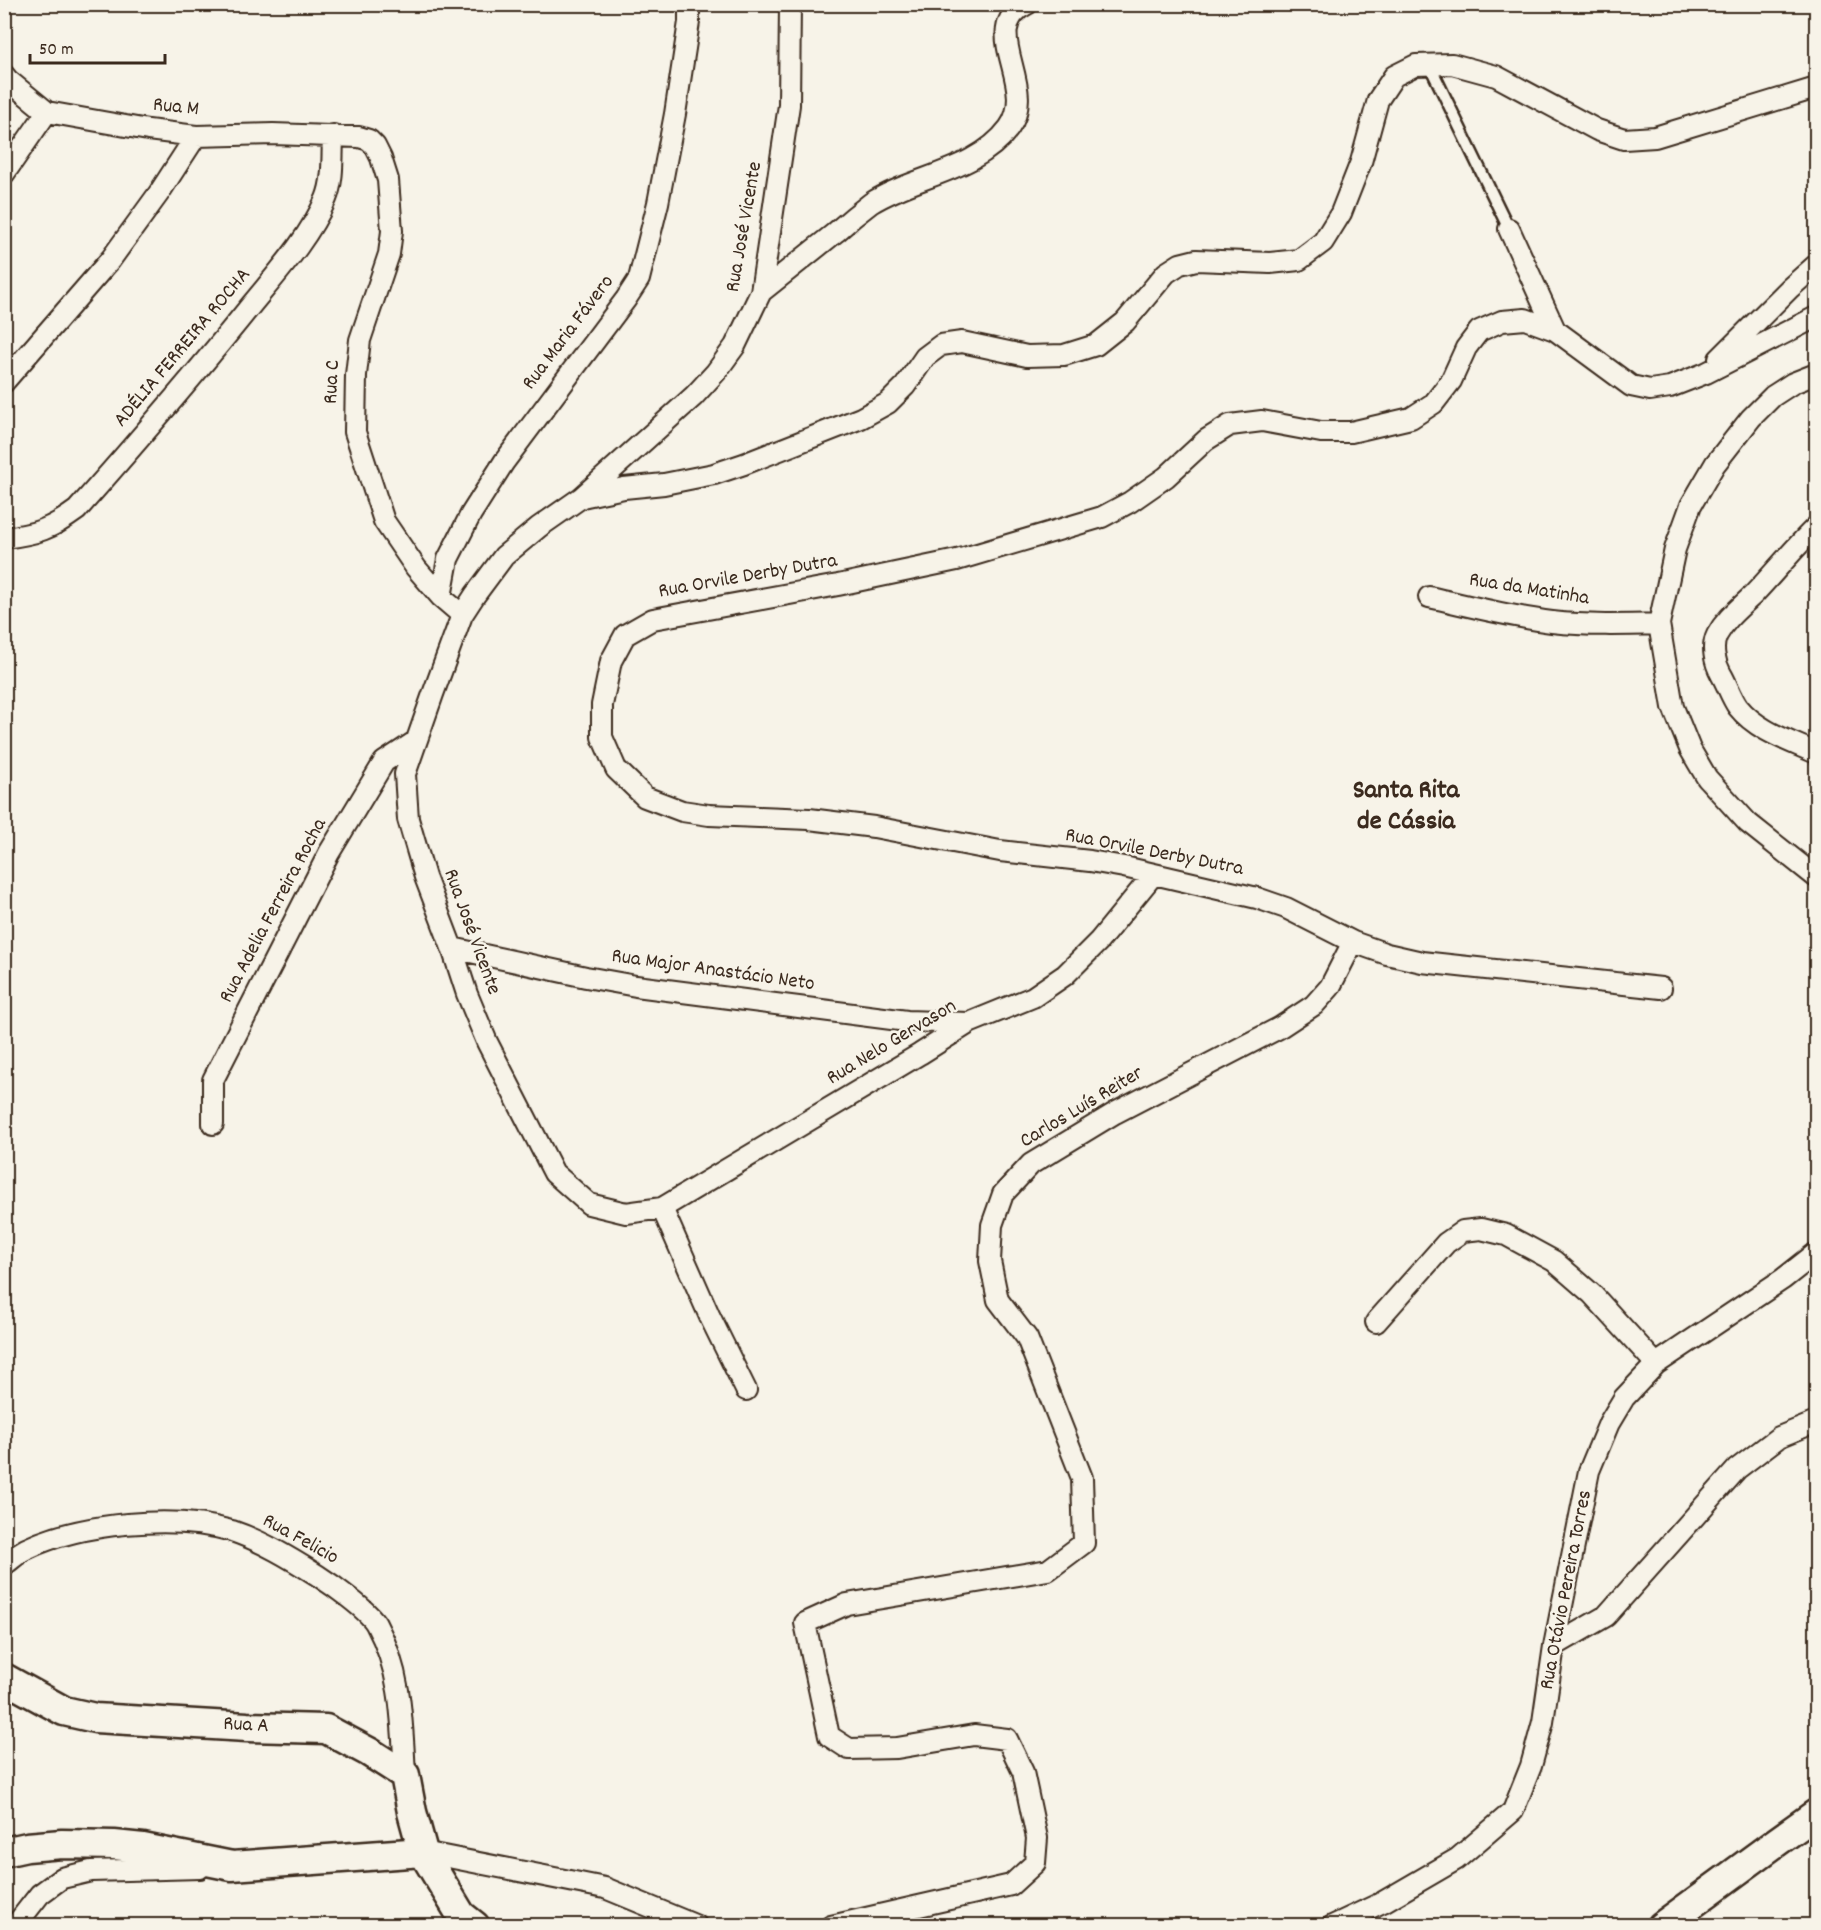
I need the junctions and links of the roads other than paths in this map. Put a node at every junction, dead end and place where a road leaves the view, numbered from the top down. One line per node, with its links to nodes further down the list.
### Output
1 (689, 4): 23 (street, Rua Maria Fávero)
2 (790, 4): 14 (street, Rua José Vicente)
3 (1027, 4): 14 (street)
4 (1429, 64): 6 (street); 12 (lane); 20 (street)
5 (4, 75): 7 (street)
6 (1816, 88)
7 (46, 112): 9 (street, Rua M); 11 (street)
8 (333, 135): 9 (street, Rua M); 10 (street, Rua M); 22 (street, ADÉLIA FERREIRA ROCHA)
9 (196, 136): 19 (street)
10 (359, 136): 23 (street, Rua C)
11 (4, 174)
12 (1509, 229): 16 (street)
13 (1816, 265): 17 (street, Rua Orvile Derby Dutra)
14 (761, 292): 20 (street, Rua José Vicente)
15 (1816, 317): 17 (street, Rua Orvile Derby Dutra)
16 (1556, 330): 17 (street, Rua Orvile Derby Dutra); 29 (street, Rua Orvile Derby Dutra)
17 (1706, 373)
18 (1816, 374): 26 (street)
19 (4, 382)
20 (582, 497): 25 (street, Rua José Vicente)
21 (1816, 527): 28 (street)
22 (4, 538)
23 (441, 597): 25 (street, Rua C)
24 (1429, 597): 26 (street, Rua da Matinha)
25 (462, 615): 27 (street, Rua José Vicente)
26 (1659, 624): 30 (street)
27 (416, 741): 32 (street, Rua José Vicente); 35 (street, Rua Adelia Ferreira Rocha)
28 (1816, 753)
29 (1154, 875): 31 (street, Rua Orvile Derby Dutra); 34 (street, Rua Nelo Gervason)
30 (1816, 877)
31 (1353, 942): 33 (street, Rua Orvile Derby Dutra); 54 (street, Carlos Luís Reiter)
32 (452, 948): 34 (street, Rua Major Anastácio Neto); 37 (street, Rua José Vicente)
33 (1661, 988)
34 (969, 1023): 36 (street, Rua Nelo Gervason)
35 (213, 1124)
36 (662, 1208): 37 (street, Rua Nelo Gervason); 41 (street)
37 (626, 1213)
38 (1816, 1253): 40 (street, Rua Otávio Pereira Torres)
39 (1376, 1322): 40 (street)
40 (1656, 1364): 44 (street, Rua Otávio Pereira Torres)
41 (746, 1390)
42 (1816, 1422): 44 (street)
43 (4, 1565): 46 (street, Rua Felicio)
44 (1554, 1646): 55 (street, Rua Otávio Pereira Torres)
45 (4, 1678): 46 (main road, Rua A)
46 (405, 1775): 49 (main road)
47 (1816, 1814): 56 (main road)
48 (4, 1852): 50 (main road)
49 (423, 1852): 50 (main road); 52 (main road); 53 (street)
50 (232, 1866): 51 (street)
51 (15, 1926)
52 (475, 1926)
53 (697, 1926)
54 (831, 1926)
55 (1332, 1926)
56 (1662, 1926)

